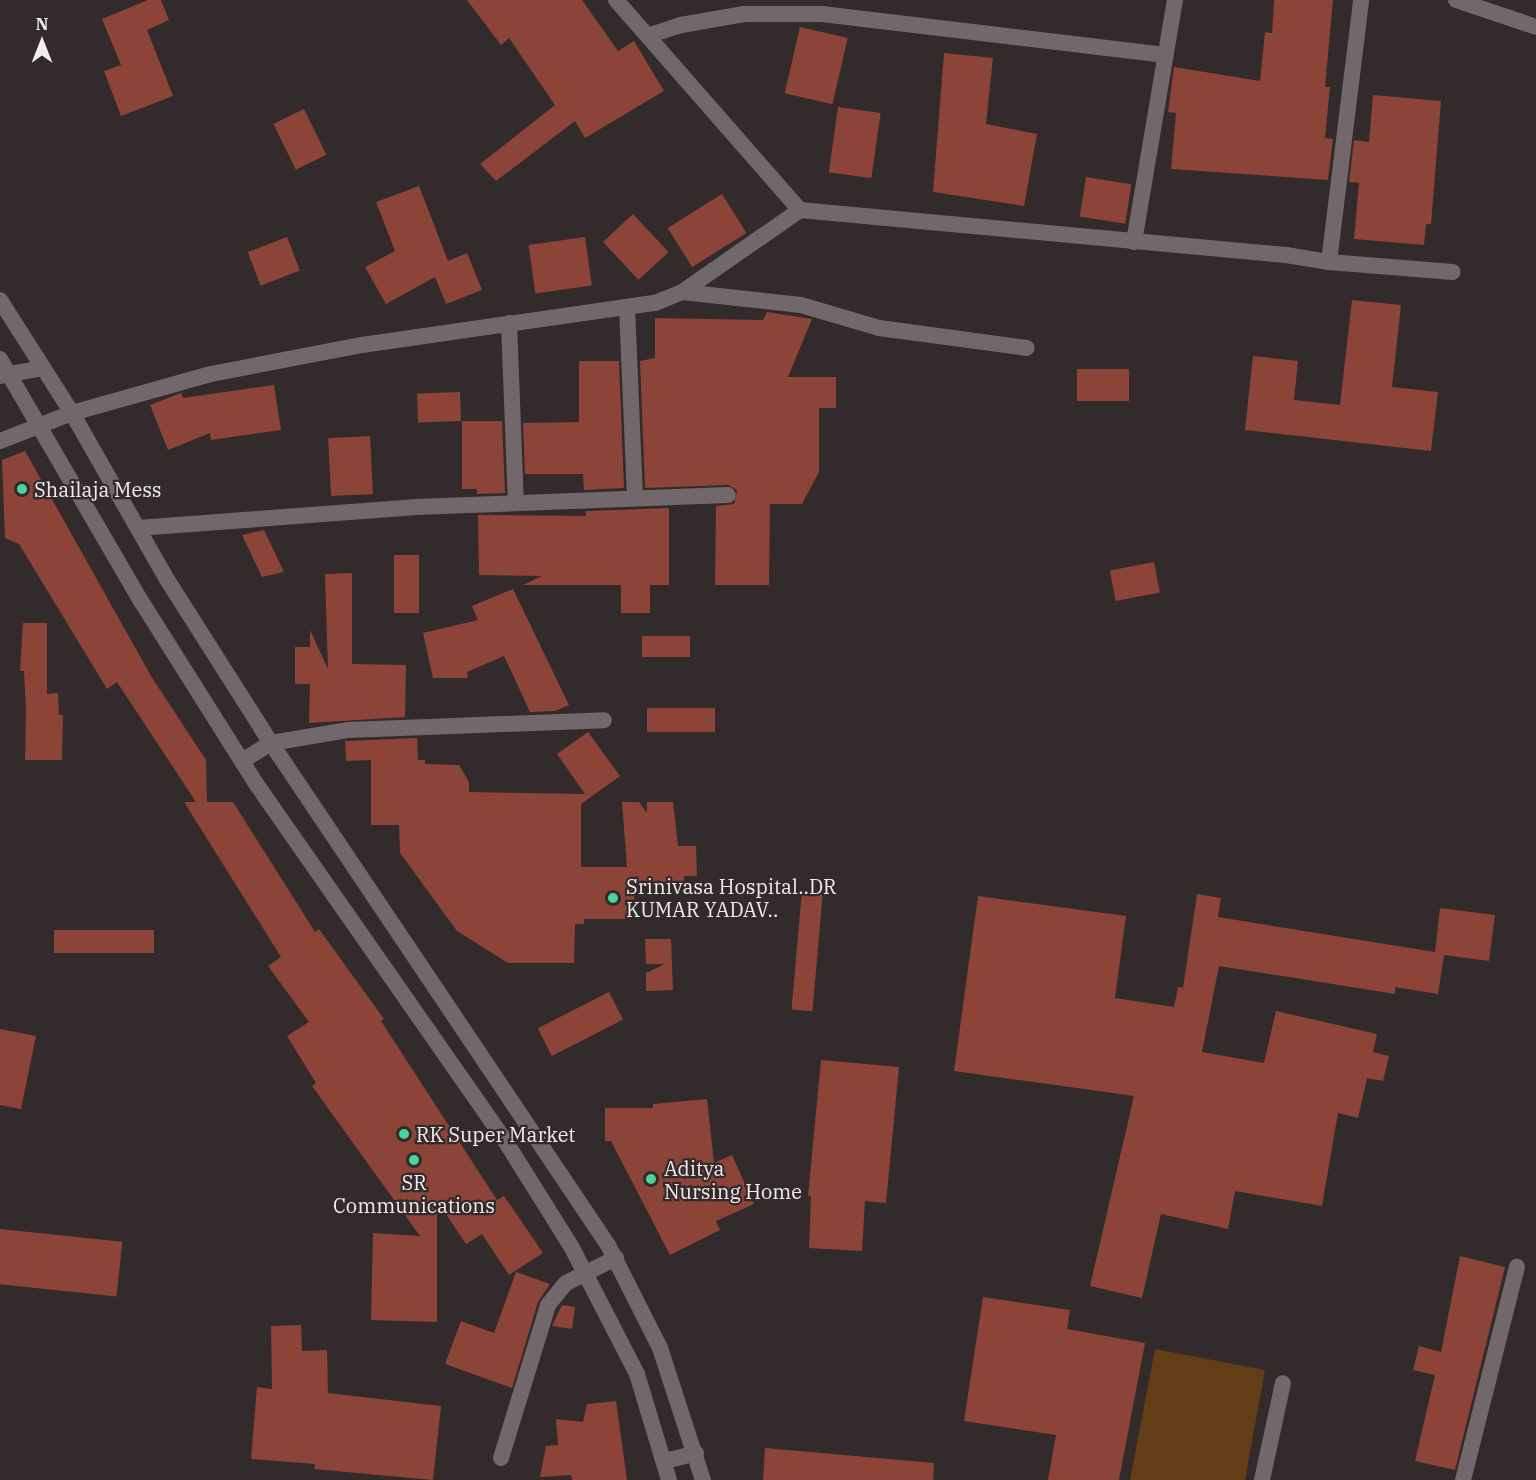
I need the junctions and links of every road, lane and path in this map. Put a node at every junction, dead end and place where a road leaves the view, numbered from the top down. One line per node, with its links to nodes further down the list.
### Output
1 (616, 0): 6 (street)
2 (1175, 0): 7 (street)
3 (1361, 0): 10 (street)
4 (1456, 0): 5 (street)
5 (1536, 27)
6 (650, 36): 7 (street); 8 (street)
7 (1166, 55): 9 (street)
8 (800, 210): 9 (street); 12 (street)
9 (1134, 242): 10 (street)
10 (1329, 262): 11 (street)
11 (1453, 272)
12 (682, 292): 14 (street); 16 (street)
13 (0, 300): 18 (street)
14 (627, 307): 15 (street); 24 (street)
15 (509, 323): 20 (street); 25 (street)
16 (1027, 348)
17 (0, 359): 19 (street)
18 (43, 368): 19 (street); 20 (street)
19 (5, 376): 21 (street)
20 (72, 413): 21 (street); 26 (street)
21 (39, 424): 22 (street); 29 (street)
22 (0, 441)
23 (728, 495): 24 (street)
24 (635, 498): 25 (street)
25 (516, 503): 26 (street)
26 (138, 528): 28 (street)
27 (604, 720): 28 (street)
28 (271, 743): 29 (street); 30 (street)
29 (242, 761): 32 (street)
30 (616, 1257): 32 (street); 34 (street)
31 (1517, 1267): 40 (street)
32 (585, 1272): 35 (street); 36 (street)
33 (1283, 1383): 39 (street)
34 (696, 1453): 36 (street); 38 (street)
35 (501, 1458)
36 (665, 1461): 37 (street)
37 (669, 1480)
38 (703, 1480)
39 (1262, 1480)
40 (1463, 1480)

